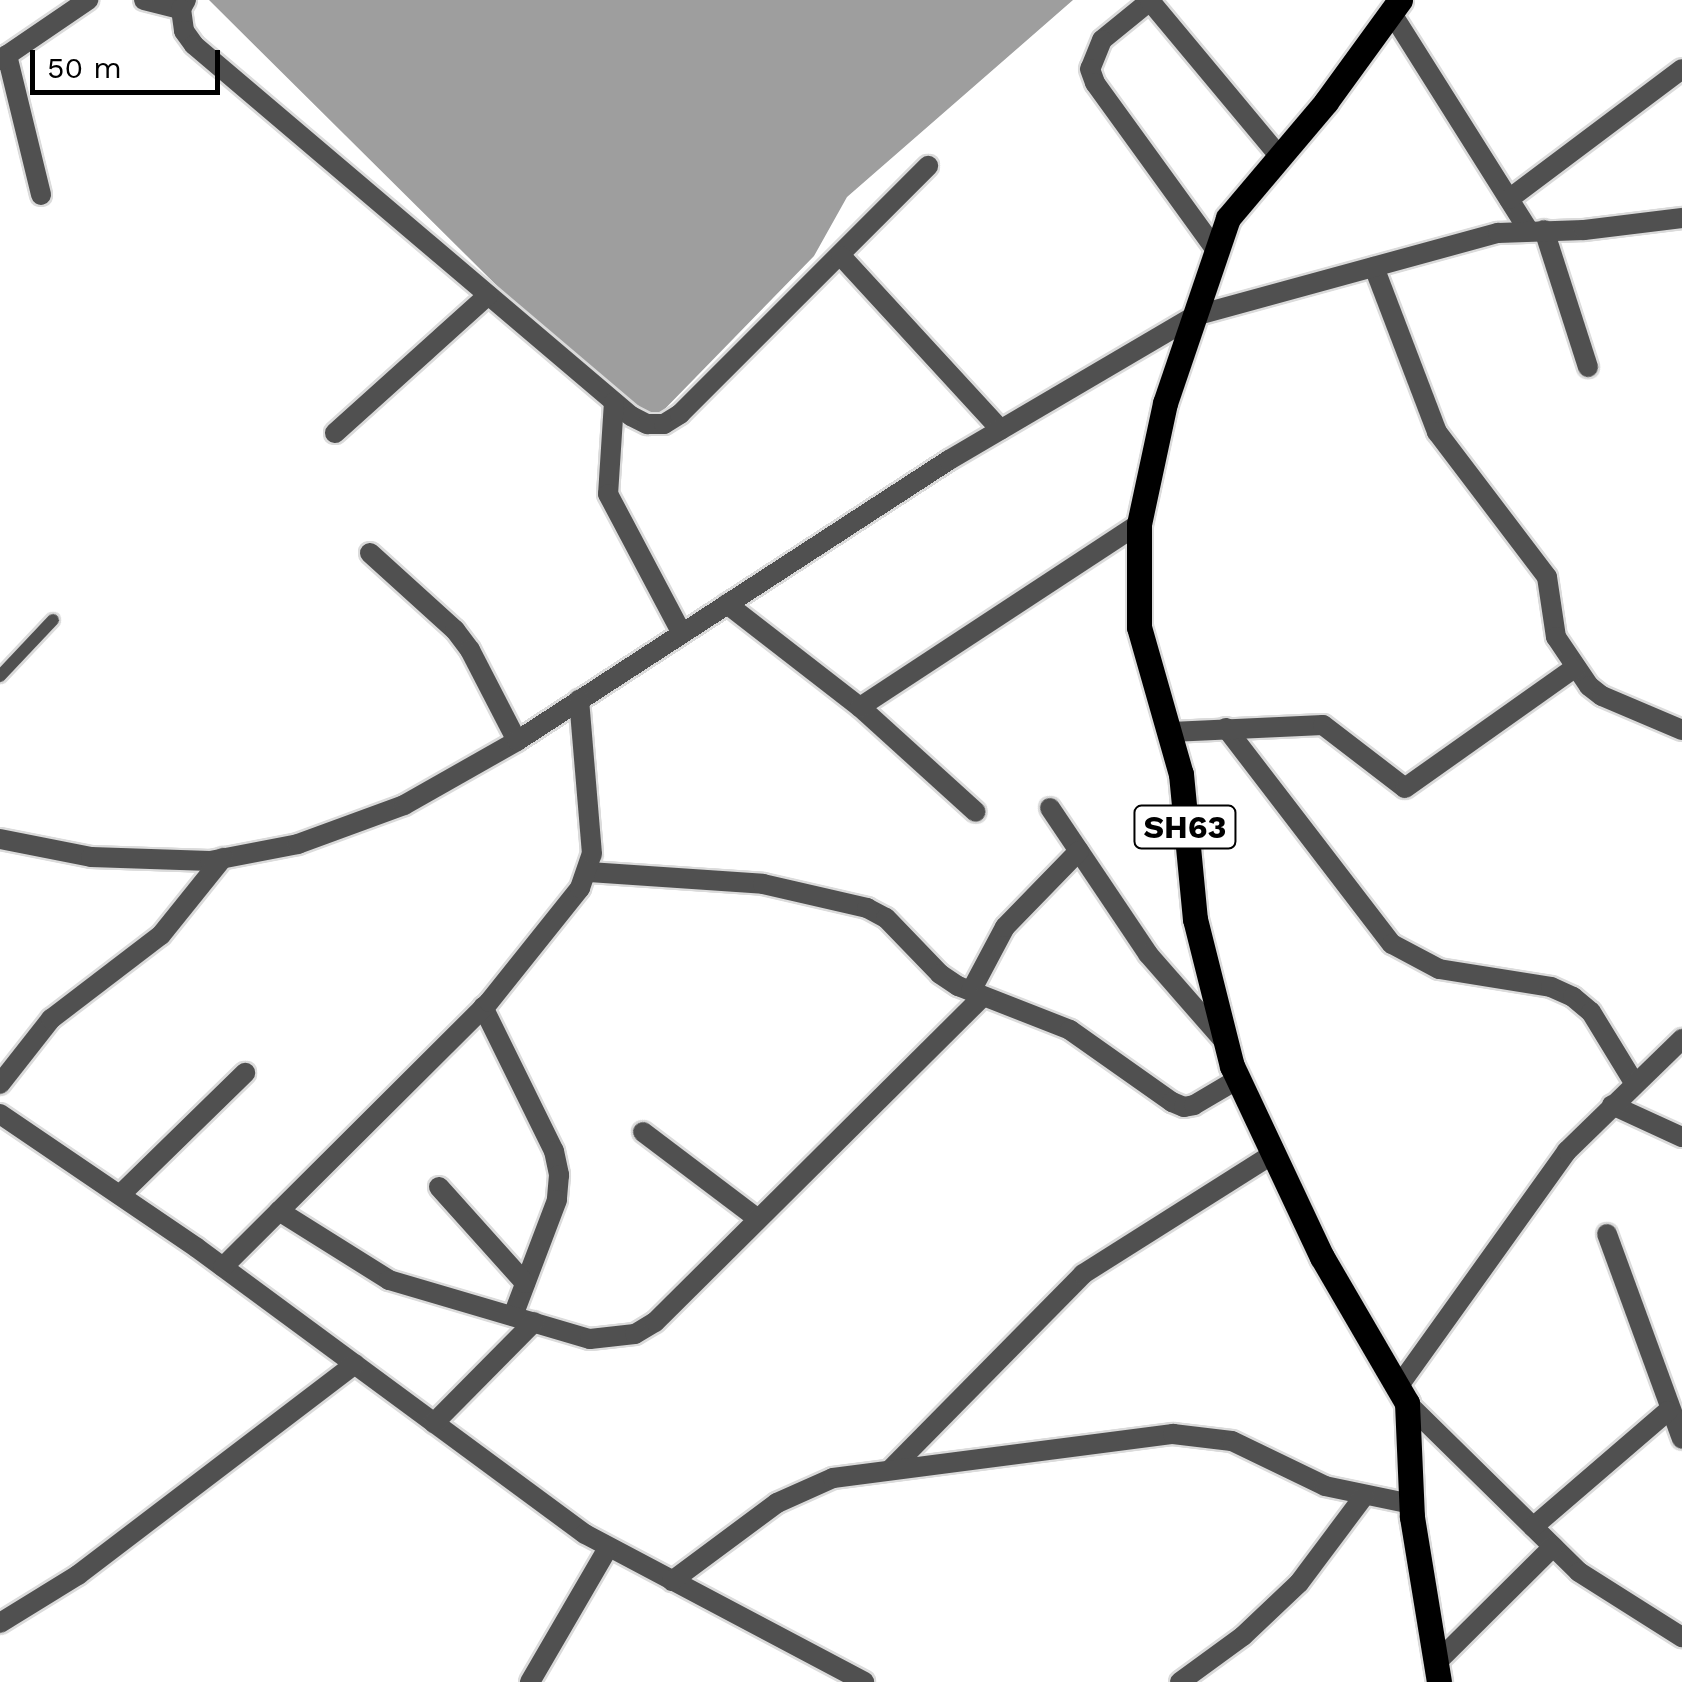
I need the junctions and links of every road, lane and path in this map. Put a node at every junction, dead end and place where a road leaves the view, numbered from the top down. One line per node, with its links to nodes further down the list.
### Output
1 (88, 0): 6 (street)
2 (144, 0): 4 (street)
3 (1150, 1): 8 (street); 14 (street)
4 (184, 4): 17 (street)
5 (1395, 6): 8 (main road, SH63); 11 (street)
6 (4, 58): 10 (street)
7 (1682, 69): 11 (street)
8 (1279, 156): 14 (main road, SH63)
9 (928, 166): 15 (street)
10 (41, 195)
11 (1509, 200): 13 (street)
12 (1682, 218): 13 (street)
13 (1536, 230): 16 (street); 19 (street)
14 (1216, 250): 18 (main road, SH63)
15 (841, 256): 20 (street); 21 (street)
16 (1374, 267): 18 (street); 28 (street)
17 (488, 294): 20 (street); 22 (street)
18 (1194, 316): 21 (street); 23 (main road, SH63)
19 (1588, 367)
20 (614, 402): 27 (street)
21 (1001, 430): 25 (street)
22 (335, 434)
23 (1139, 524): 31 (street); 34 (main road, SH63)
24 (370, 553): 35 (street)
25 (727, 604): 27 (street); 31 (street)
26 (53, 620): 29 (lane)
27 (682, 634): 30 (street)
28 (1576, 667): 32 (street); 33 (street)
29 (0, 676)
30 (579, 700): 35 (street); 41 (street)
31 (860, 708): 37 (street)
32 (1226, 728): 34 (street); 49 (street)
33 (1682, 730)
34 (1171, 732): 45 (main road, SH63)
35 (517, 741): 40 (street)
36 (1050, 808): 39 (street)
37 (976, 812)
38 (0, 839): 40 (street)
39 (1079, 851): 42 (street); 45 (street)
40 (223, 858): 48 (street)
41 (589, 872): 42 (street); 43 (street)
42 (977, 993): 47 (street); 58 (street)
43 (483, 1008): 57 (street); 61 (street)
44 (1682, 1039): 49 (street)
45 (1226, 1044): 47 (main road, SH63)
46 (245, 1073): 56 (street)
47 (1238, 1080): 54 (main road, SH63)
48 (0, 1084)
49 (1634, 1084): 50 (street)
50 (1612, 1105): 53 (street); 65 (street)
51 (0, 1114): 56 (street)
52 (643, 1132): 58 (street)
53 (1682, 1137)
54 (1273, 1154): 65 (main road, SH63); 69 (street)
55 (439, 1188): 61 (street)
56 (120, 1195): 60 (street)
57 (279, 1211): 60 (street); 62 (street)
58 (758, 1220): 63 (street)
59 (1607, 1234): 66 (street)
60 (223, 1267): 64 (street)
61 (525, 1283): 62 (street)
62 (512, 1316): 63 (street)
63 (534, 1322): 67 (street)
64 (355, 1364): 67 (street); 76 (street)
65 (1402, 1395): 71 (main road, SH63); 72 (street)
66 (1668, 1412): 68 (street); 72 (street)
67 (434, 1423): 74 (street)
68 (1682, 1439)
69 (892, 1468): 70 (street); 75 (street)
70 (1364, 1496): 71 (street); 81 (street)
71 (1411, 1504): 78 (main road, SH63)
72 (1532, 1527): 73 (street)
73 (1552, 1547): 77 (street); 78 (street)
74 (608, 1548): 75 (street); 79 (street)
75 (672, 1581): 80 (street)
76 (0, 1624)
77 (1682, 1637)
78 (1438, 1673)
79 (530, 1682)
80 (864, 1682)
81 (1180, 1682)

